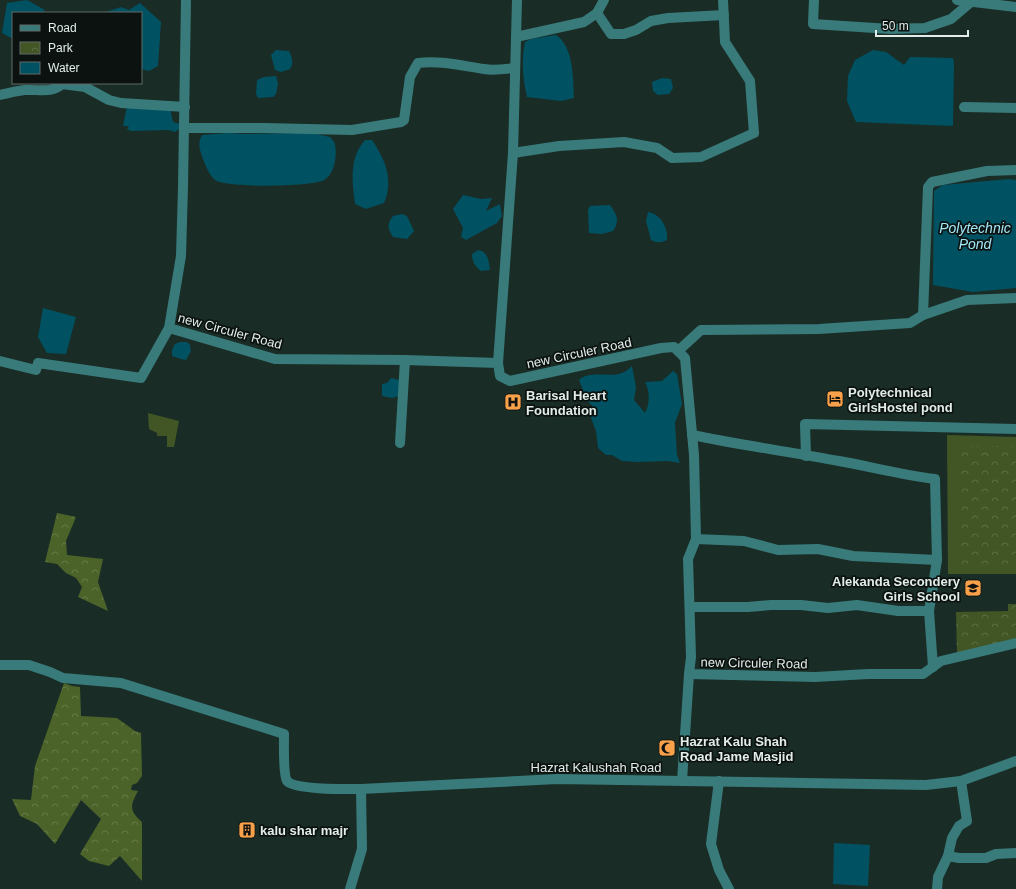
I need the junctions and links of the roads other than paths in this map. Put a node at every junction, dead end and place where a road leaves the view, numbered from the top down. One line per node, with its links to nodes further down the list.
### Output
1 (186, 0): 14 (street, new Circuler Road)
2 (516, 0): 11 (street)
3 (604, 0): 9 (street)
4 (723, 0): 10 (street)
5 (814, 0): 7 (street)
6 (957, 0): 7 (street)
7 (971, 2): 8 (street)
8 (1016, 7)
9 (597, 13): 10 (street); 11 (street)
10 (724, 15): 18 (street)
11 (516, 37): 12 (street)
12 (515, 68): 17 (street); 18 (street)
13 (0, 95): 14 (street)
14 (185, 107): 17 (street, new Circuler Road)
15 (964, 107): 16 (street)
16 (1016, 108)
17 (184, 128): 22 (street, new Circuler Road)
18 (513, 153): 26 (street)
19 (1016, 170): 21 (street)
20 (1016, 298): 21 (street)
21 (923, 315): 23 (street)
22 (169, 328): 24 (street, new Circuler Road); 25 (street)
23 (678, 351): 26 (street, new Circuler Road); 28 (street, new Circuler Road)
24 (405, 360): 26 (street, new Circuler Road); 29 (street)
25 (0, 361)
26 (498, 363)
27 (1016, 429): 30 (street)
28 (692, 435): 30 (street); 31 (street, new Circuler Road)
29 (400, 443)
30 (806, 456): 32 (street)
31 (696, 539): 32 (street); 33 (street, new Circuler Road)
32 (937, 560): 34 (street)
33 (690, 607): 34 (street); 38 (street, new Circuler Road)
34 (929, 611): 37 (street)
35 (1016, 643): 37 (street, new Circuler Road)
36 (0, 665): 43 (street, Hazrat Kalushah Road)
37 (933, 667): 38 (street, new Circuler Road)
38 (689, 674): 41 (street)
39 (1016, 761): 40 (street, Hazrat Kalushah Road)
40 (960, 780): 42 (street, Hazrat Kalushah Road); 45 (street)
41 (682, 781): 42 (street, Hazrat Kalushah Road); 43 (street, Hazrat Kalushah Road)
42 (719, 781): 47 (street)
43 (361, 789): 46 (street)
44 (1016, 853): 45 (street)
45 (948, 856): 48 (street)
46 (350, 889)
47 (729, 889)
48 (937, 889)

